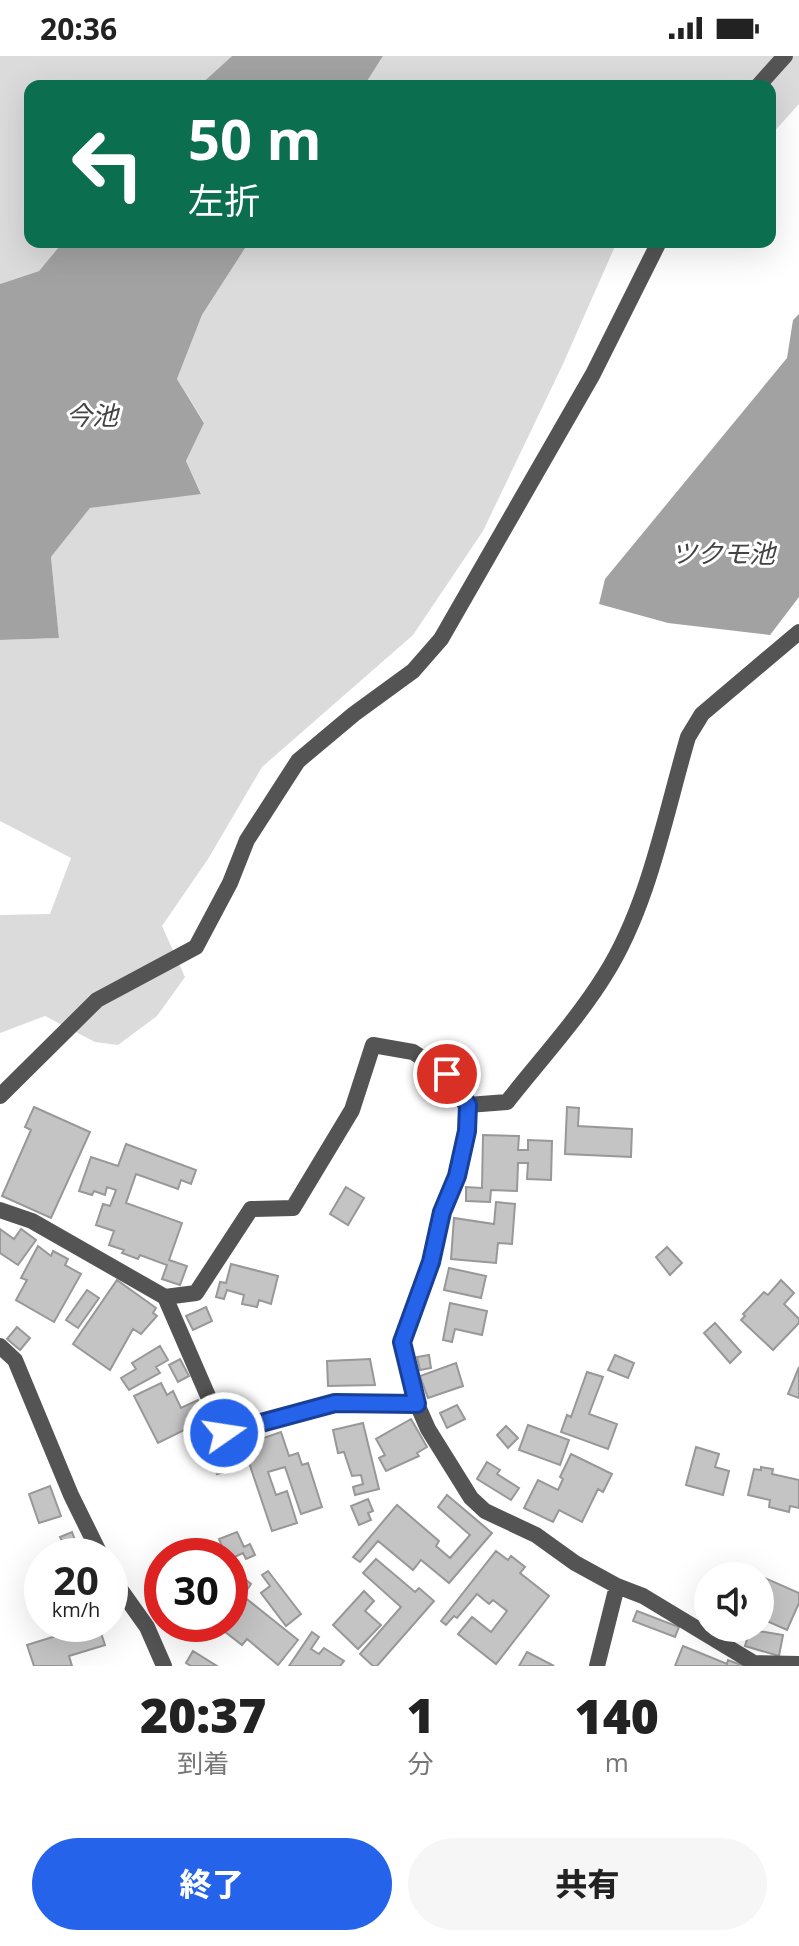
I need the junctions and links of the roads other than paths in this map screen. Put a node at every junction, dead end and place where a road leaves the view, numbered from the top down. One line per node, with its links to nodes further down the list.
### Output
1 (785, 56): 2 (street)
2 (763, 80)
3 (656, 248): 5 (street)
4 (799, 632): 6 (street)
5 (0, 1096)
6 (468, 1105): 8 (street); 10 (street)
7 (0, 1210): 8 (street)
8 (165, 1297): 10 (street)
9 (0, 1346): 11 (street)
10 (417, 1404): 12 (street)
11 (92, 1538)
12 (617, 1586): 14 (street); 16 (street)
13 (128, 1600): 15 (street)
14 (799, 1664)
15 (164, 1666)
16 (597, 1666)

